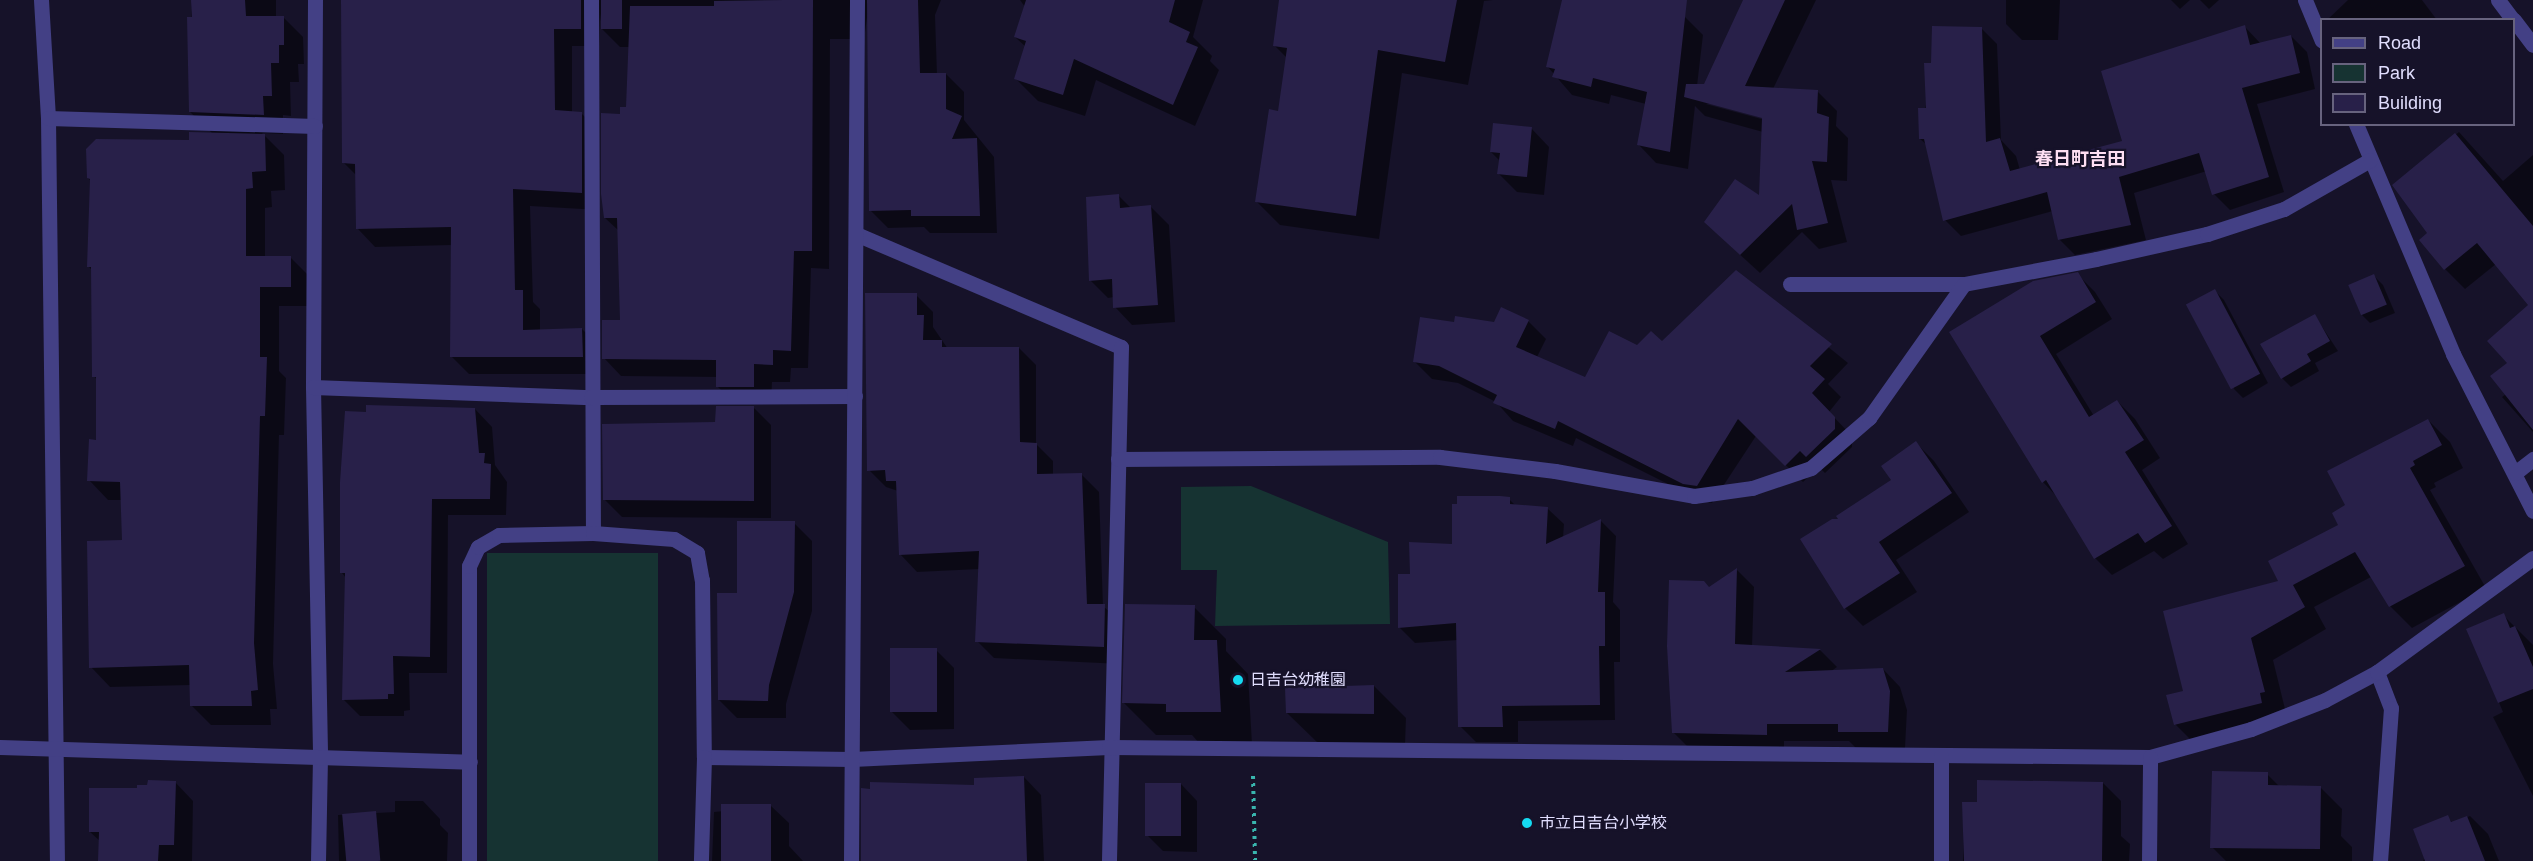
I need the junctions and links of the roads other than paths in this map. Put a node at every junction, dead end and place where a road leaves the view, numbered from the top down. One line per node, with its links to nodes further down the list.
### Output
1 (40, 0): 11 (street)
2 (315, 0): 12 (street)
3 (591, 0): 20 (street)
4 (857, 0): 15 (street)
5 (2305, 0): 9 (street)
6 (2498, 0): 7 (street)
7 (2512, 18)
8 (2515, 22): 10 (street)
9 (2320, 36)
10 (2533, 45)
11 (48, 118): 12 (street); 29 (street)
12 (315, 126): 18 (street)
13 (2357, 126): 14 (street)
14 (2370, 160): 17 (street); 23 (street)
15 (856, 234): 19 (street); 21 (street)
16 (1790, 284): 17 (street)
17 (1964, 284): 21 (street)
18 (313, 387): 20 (street); 32 (street)
19 (855, 396): 20 (street); 35 (street)
20 (591, 397): 25 (street)
21 (1118, 459): 30 (street)
22 (2533, 459): 23 (street)
23 (2514, 473): 24 (street)
24 (2533, 511)
25 (593, 533): 33 (street); 36 (street)
26 (2533, 558): 27 (street)
27 (2377, 672): 34 (street); 45 (street)
28 (0, 747): 29 (street)
29 (58, 747): 32 (street); 37 (street)
30 (1109, 747): 31 (street); 35 (street); 42 (street)
31 (1941, 756): 34 (street); 43 (street)
32 (320, 757): 36 (street); 38 (street)
33 (705, 757): 35 (street); 40 (street)
34 (2150, 757): 44 (street)
35 (852, 759): 41 (street)
36 (470, 762): 39 (street)
37 (57, 861)
38 (318, 861)
39 (469, 861)
40 (701, 861)
41 (851, 861)
42 (1108, 861)
43 (1941, 861)
44 (2149, 861)
45 (2380, 861)

